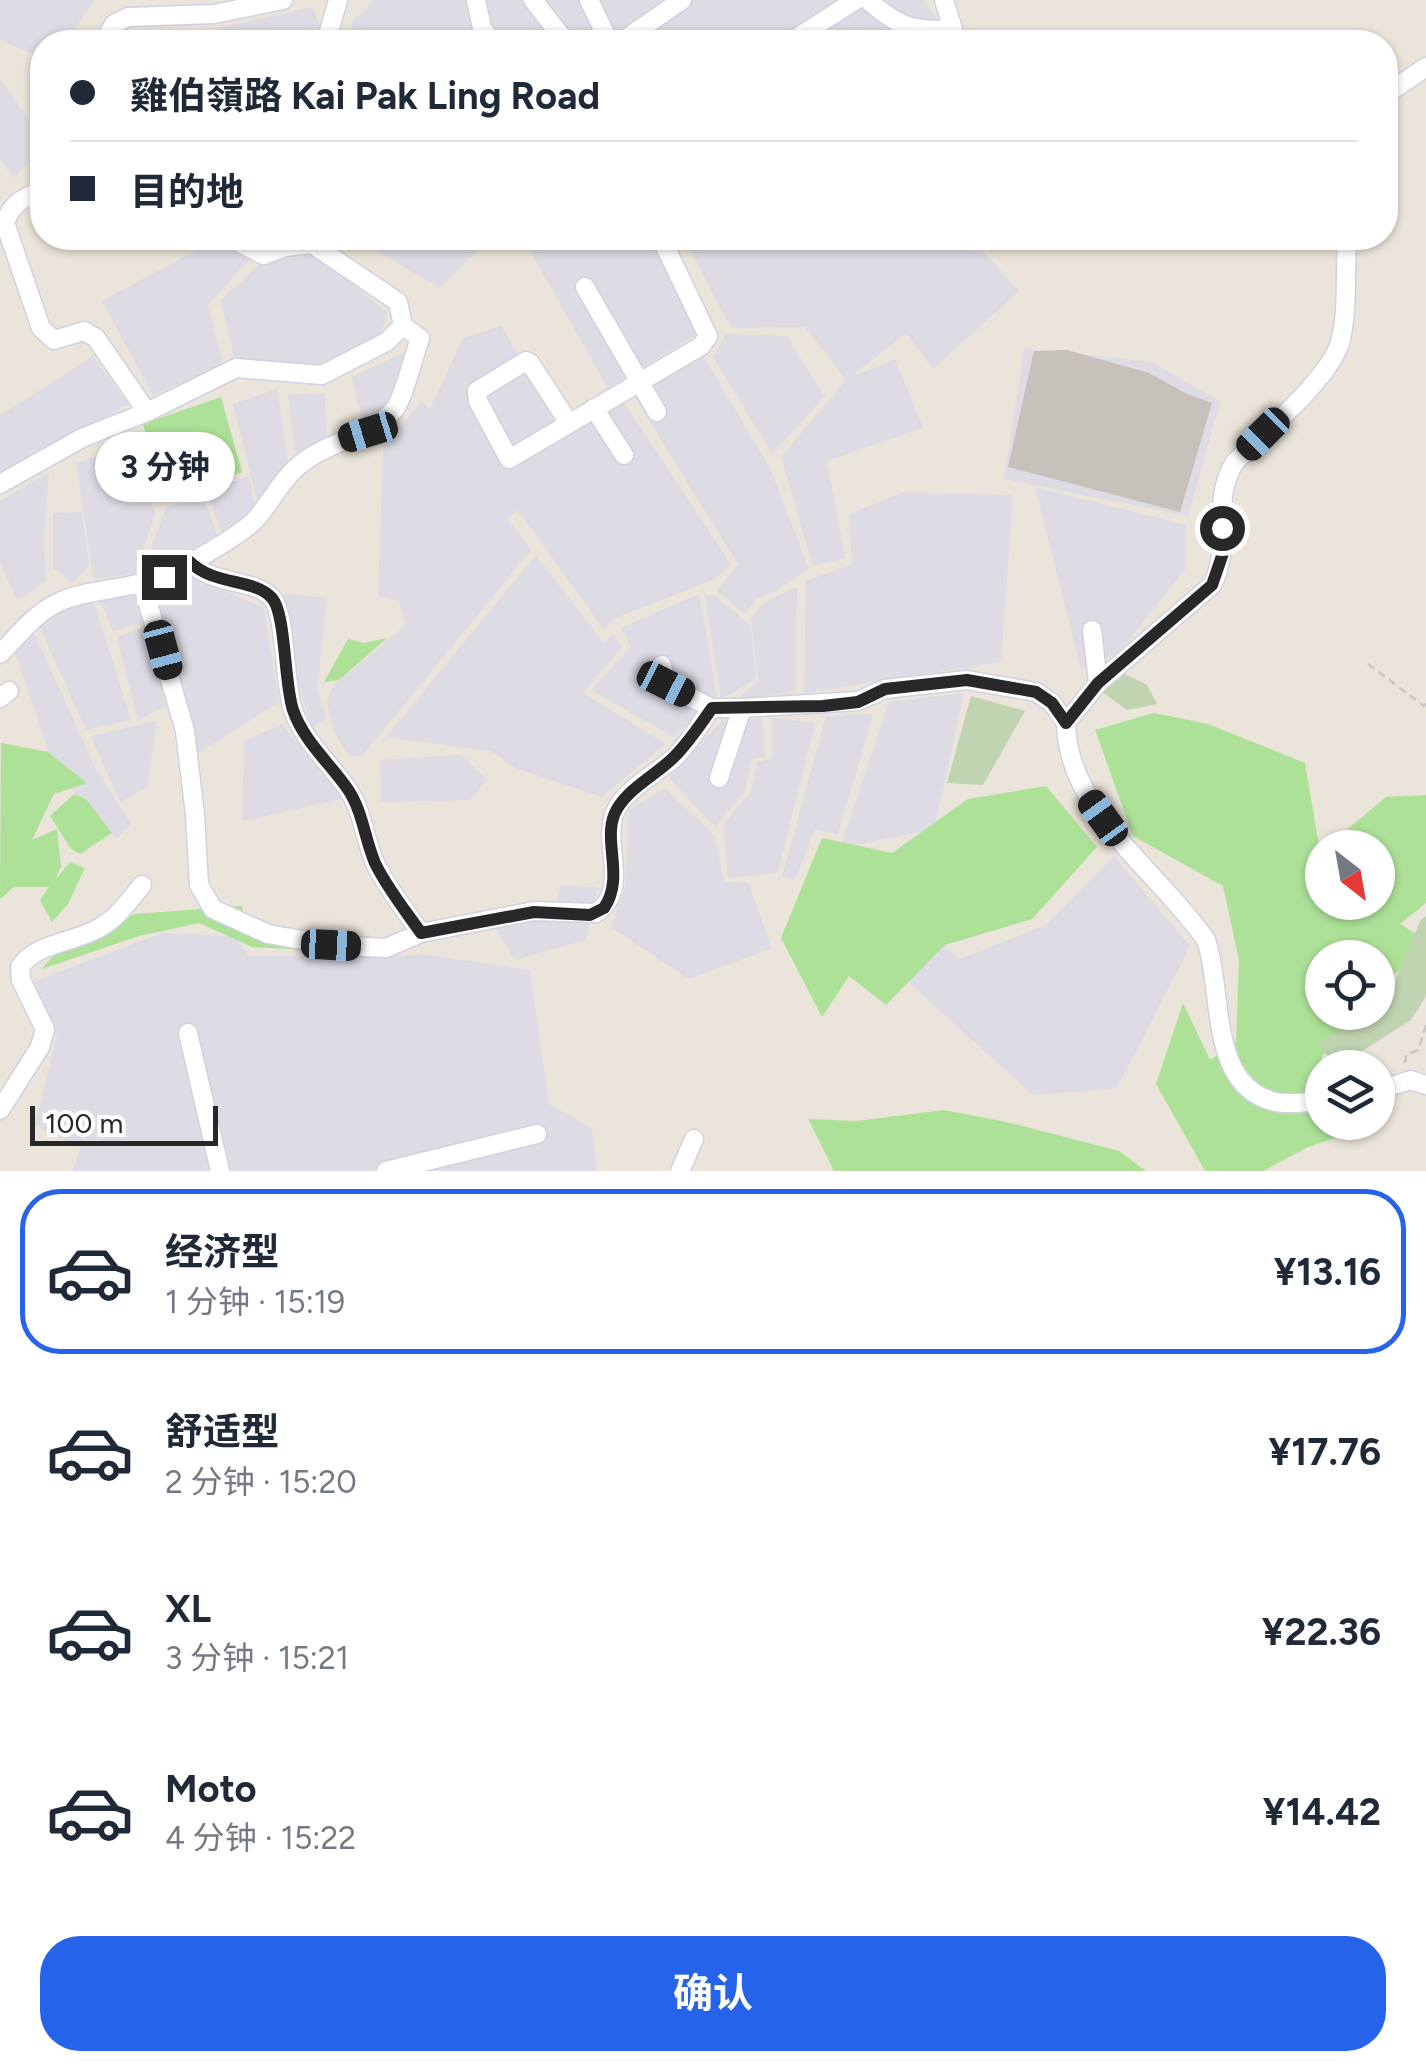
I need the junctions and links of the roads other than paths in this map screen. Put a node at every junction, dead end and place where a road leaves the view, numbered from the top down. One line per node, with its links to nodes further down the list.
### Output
1 (283, 0): 10 (street)
2 (338, 0): 11 (street)
3 (476, 0): 12 (street)
4 (533, 0): 13 (street)
5 (589, 0): 14 (street)
6 (682, 0): 15 (street)
7 (856, 0): 16 (street)
8 (868, 0): 17 (street)
9 (944, 0): 18 (street)
10 (111, 30)
11 (329, 30)
12 (483, 30)
13 (557, 30)
14 (603, 30)
15 (638, 30)
16 (809, 30)
17 (905, 30)
18 (953, 30)
19 (1426, 67): 20 (street)
20 (1398, 86)
21 (30, 195): 22 (street)
22 (3, 226): 32 (street)
23 (253, 250): 24 (street)
24 (276, 250)
25 (321, 250): 29 (street)
26 (668, 250): 30 (street)
27 (1346, 250): 42 (street)
28 (585, 287): 30 (street)
29 (403, 326): 32 (street); 37 (street)
30 (638, 382): 31 (street); 33 (street)
31 (594, 408): 34 (street); 35 (street)
32 (147, 412): 36 (street)
33 (656, 412)
34 (569, 423): 34 (street)
35 (624, 454)
36 (0, 484)
37 (190, 562): 38 (street); 48 (street)
38 (142, 583): 40 (street); 48 (street)
39 (1092, 630): 42 (street)
40 (0, 654)
41 (662, 665): 43 (street)
42 (1098, 683): 45 (street)
43 (712, 708): 44 (street); 48 (street)
44 (742, 708): 45 (street); 46 (street)
45 (1066, 723): 50 (street)
46 (719, 778)
47 (142, 885): 51 (street)
48 (421, 933)
49 (188, 1033): 54 (street)
50 (1305, 1101)
51 (0, 1110)
52 (536, 1134): 55 (street)
53 (694, 1139): 56 (street)
54 (220, 1171)
55 (386, 1171)
56 (680, 1171)

